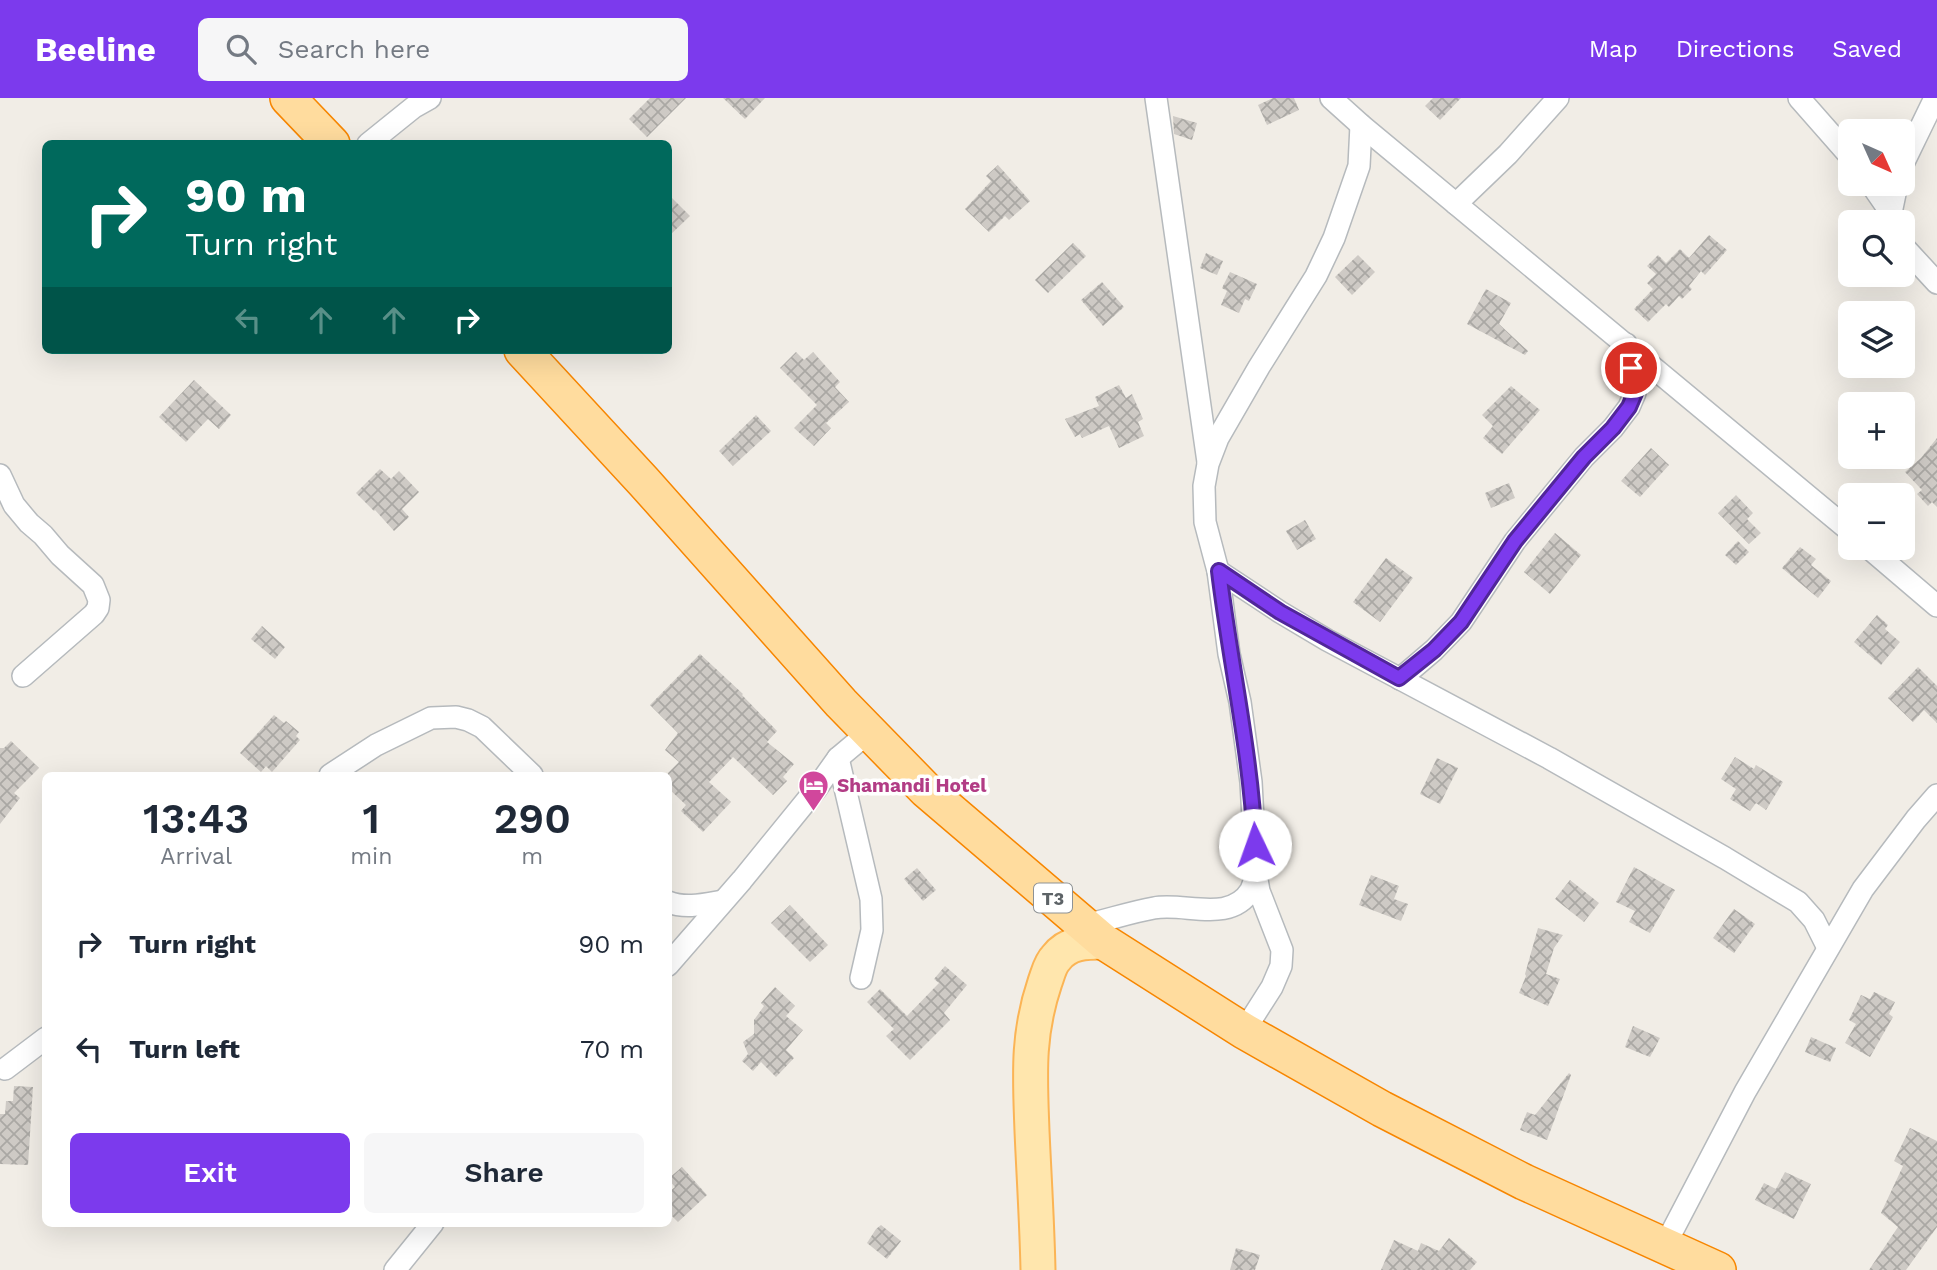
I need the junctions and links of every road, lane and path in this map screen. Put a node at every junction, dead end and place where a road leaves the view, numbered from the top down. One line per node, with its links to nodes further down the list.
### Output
1 (288, 98): 10 (highway)
2 (430, 98): 11 (street)
3 (1156, 98): 18 (street)
4 (1332, 98): 8 (street)
5 (1558, 98): 13 (street)
6 (1800, 98): 12 (street)
7 (1935, 98): 9 (street)
8 (1361, 125): 13 (street); 18 (street)
9 (1915, 139)
10 (328, 140)
11 (373, 140)
12 (1838, 142)
13 (1457, 204): 16 (street)
14 (1915, 259): 15 (street)
15 (1937, 283)
16 (1626, 344): 20 (street); 25 (street)
17 (526, 354): 26 (highway, T3)
18 (1208, 464): 22 (street)
19 (0, 475): 24 (street)
20 (1838, 521)
21 (1883, 560): 23 (street)
22 (1219, 571): 25 (street); 31 (street)
23 (1937, 606)
24 (23, 676)
25 (1399, 678): 35 (street)
26 (869, 732): 27 (street); 34 (highway, T3)
27 (838, 758): 32 (street); 37 (street)
28 (335, 772): 29 (street)
29 (529, 772)
30 (1937, 795): 35 (street)
31 (1256, 874): 34 (street); 38 (street)
32 (723, 901): 33 (street); 36 (street)
33 (672, 904)
34 (1095, 934): 38 (highway, T3); 44 (main road)
35 (1828, 947): 42 (street)
36 (672, 959)
37 (861, 978)
38 (1244, 1031): 42 (highway, T3)
39 (42, 1041): 40 (street)
40 (5, 1069)
41 (430, 1227): 43 (street)
42 (1665, 1245): 45 (highway, T3)
43 (395, 1270)
44 (1038, 1270)
45 (1718, 1270)

